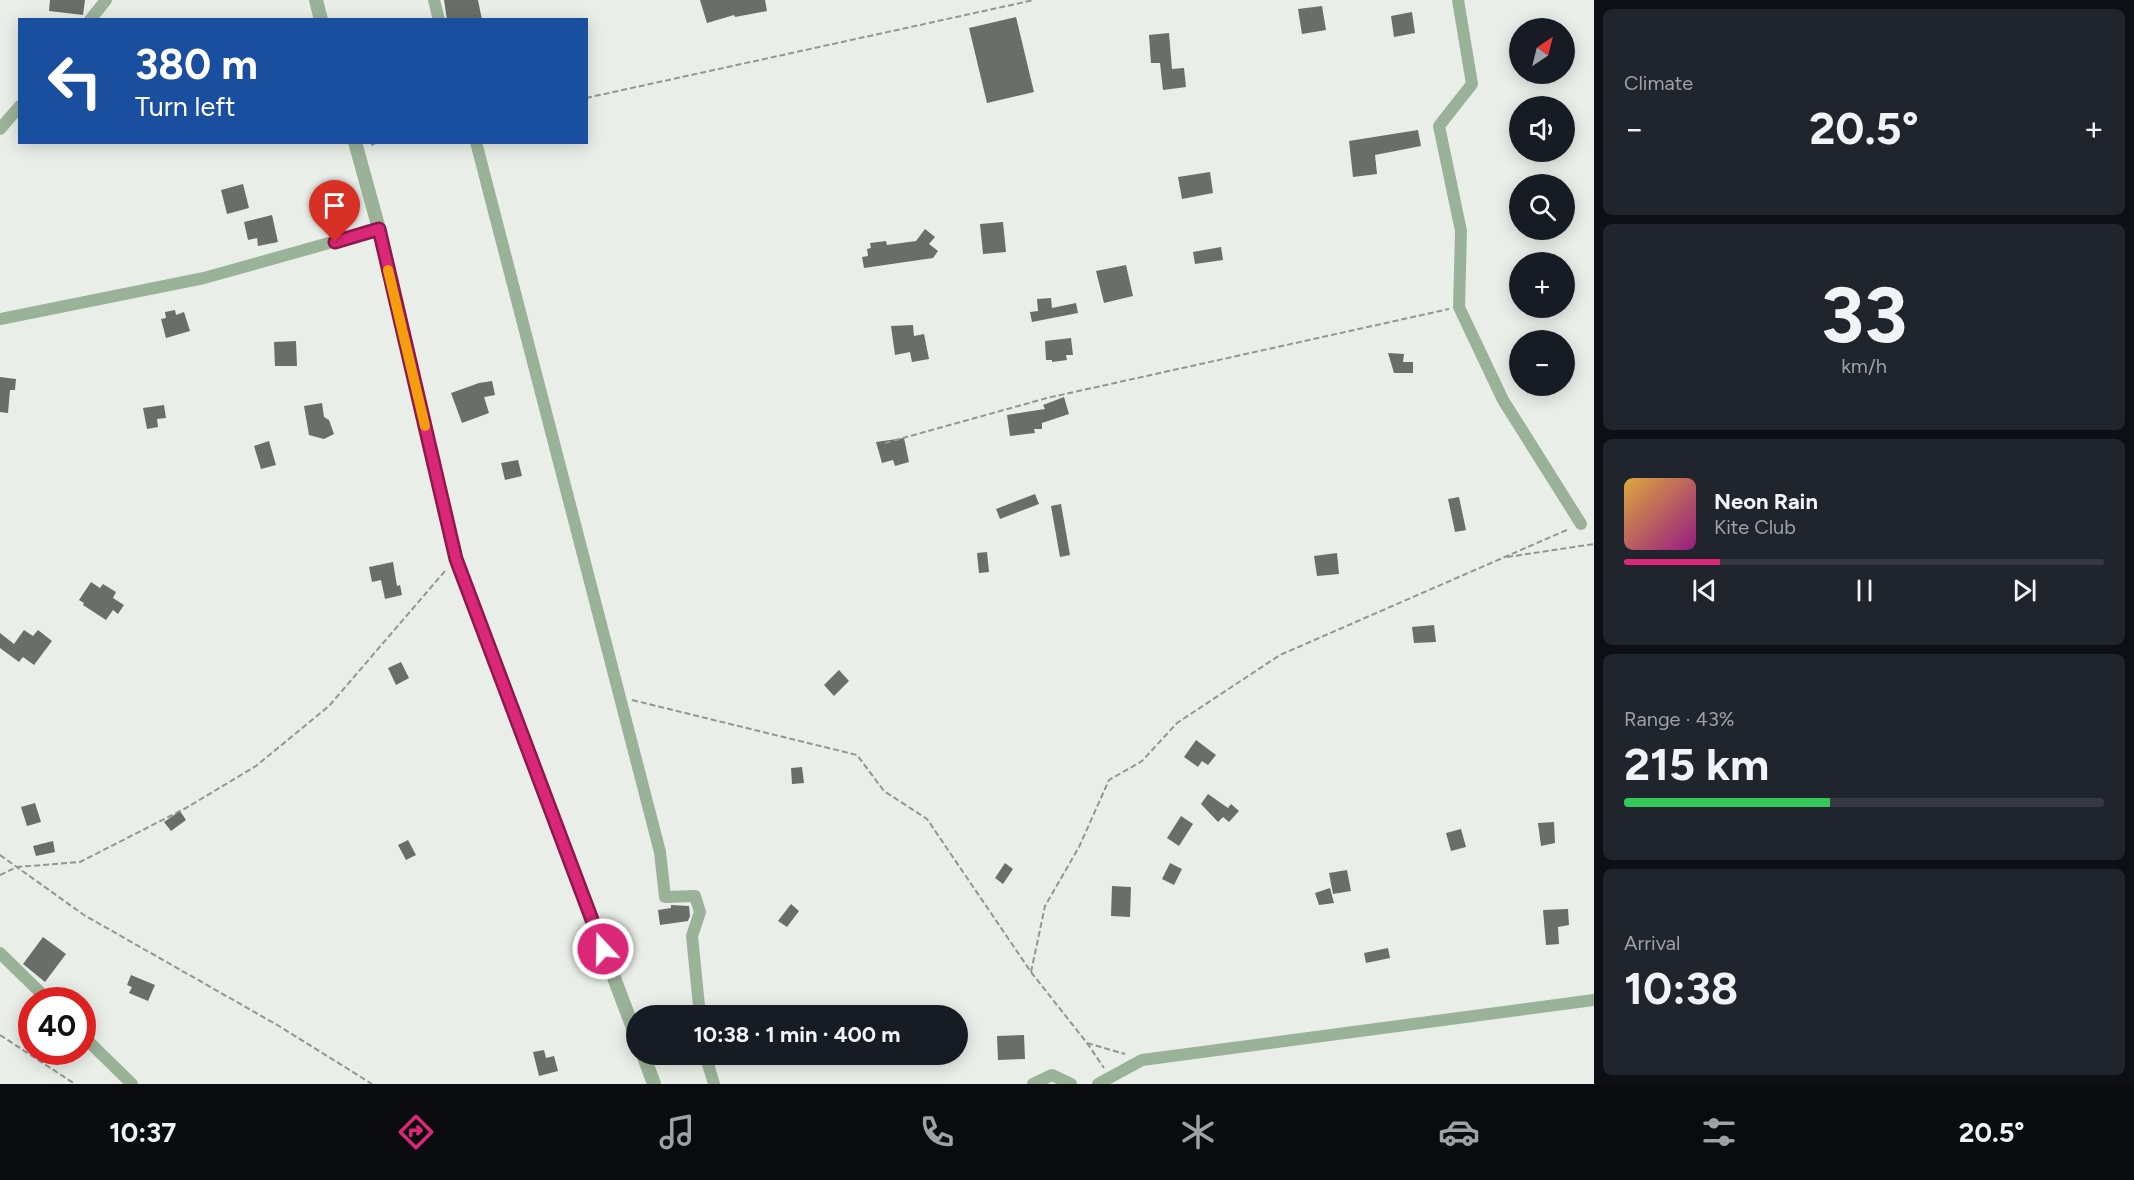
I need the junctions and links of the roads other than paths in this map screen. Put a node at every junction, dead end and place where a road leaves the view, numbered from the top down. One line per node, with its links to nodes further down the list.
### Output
1 (106, 0): 5 (street)
2 (316, 0): 6 (street)
3 (434, 0): 7 (street)
4 (1458, 0): 14 (street)
5 (92, 18)
6 (320, 18)
7 (438, 18)
8 (18, 108): 9 (street)
9 (0, 129)
10 (356, 144): 12 (street)
11 (477, 144): 18 (street)
12 (379, 229): 13 (street); 19 (street)
13 (0, 319)
14 (1581, 524)
15 (0, 953): 16 (street)
16 (35, 987)
17 (1594, 1000): 28 (street)
18 (699, 1005)
19 (626, 1010)
20 (96, 1049): 23 (street)
21 (647, 1065): 24 (street)
22 (708, 1065): 25 (street)
23 (132, 1084)
24 (654, 1084)
25 (714, 1084)
26 (1032, 1084): 27 (street)
27 (1071, 1084)
28 (1098, 1084)

